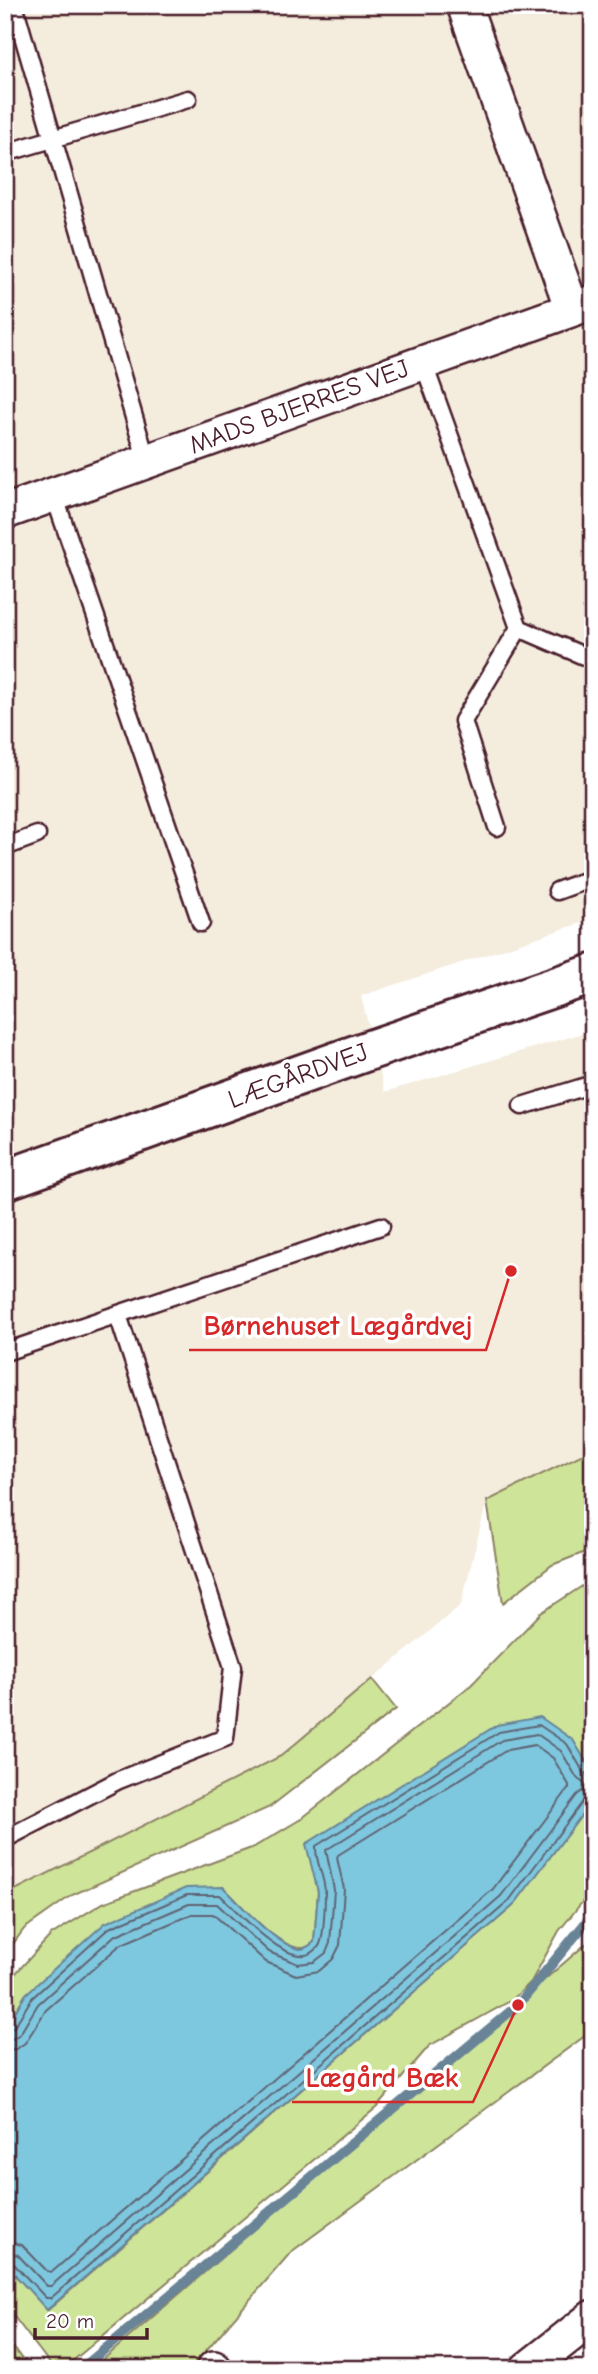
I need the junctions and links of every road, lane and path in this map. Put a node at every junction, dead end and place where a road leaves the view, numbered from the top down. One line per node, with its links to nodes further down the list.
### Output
1 (14, 5): 4 (lane)
2 (464, 5): 6 (street)
3 (188, 99): 4 (lane)
4 (53, 138): 5 (lane); 8 (lane)
5 (5, 153)
6 (583, 305): 7 (street, MADS BJERRES VEJ)
7 (423, 362): 8 (street, MADS BJERRES VEJ); 11 (lane)
8 (146, 462): 9 (street, MADS BJERRES VEJ)
9 (54, 495): 10 (street, MADS BJERRES VEJ); 18 (lane)
10 (5, 512)
11 (519, 628): 12 (lane); 13 (lane)
12 (593, 660)
13 (497, 827)
14 (37, 835): 15 (lane)
15 (5, 847)
16 (593, 878): 17 (lane)
17 (557, 891)
18 (201, 923)
19 (593, 974): 22 (street, LÆGÅRDVEJ)
20 (593, 1084): 21 (lane)
21 (522, 1106)
22 (5, 1180)
23 (381, 1226): 24 (lane)
24 (118, 1315): 25 (lane); 26 (lane)
25 (5, 1352)
26 (5, 1839)
27 (593, 2317): 28 (street)
28 (527, 2369)

